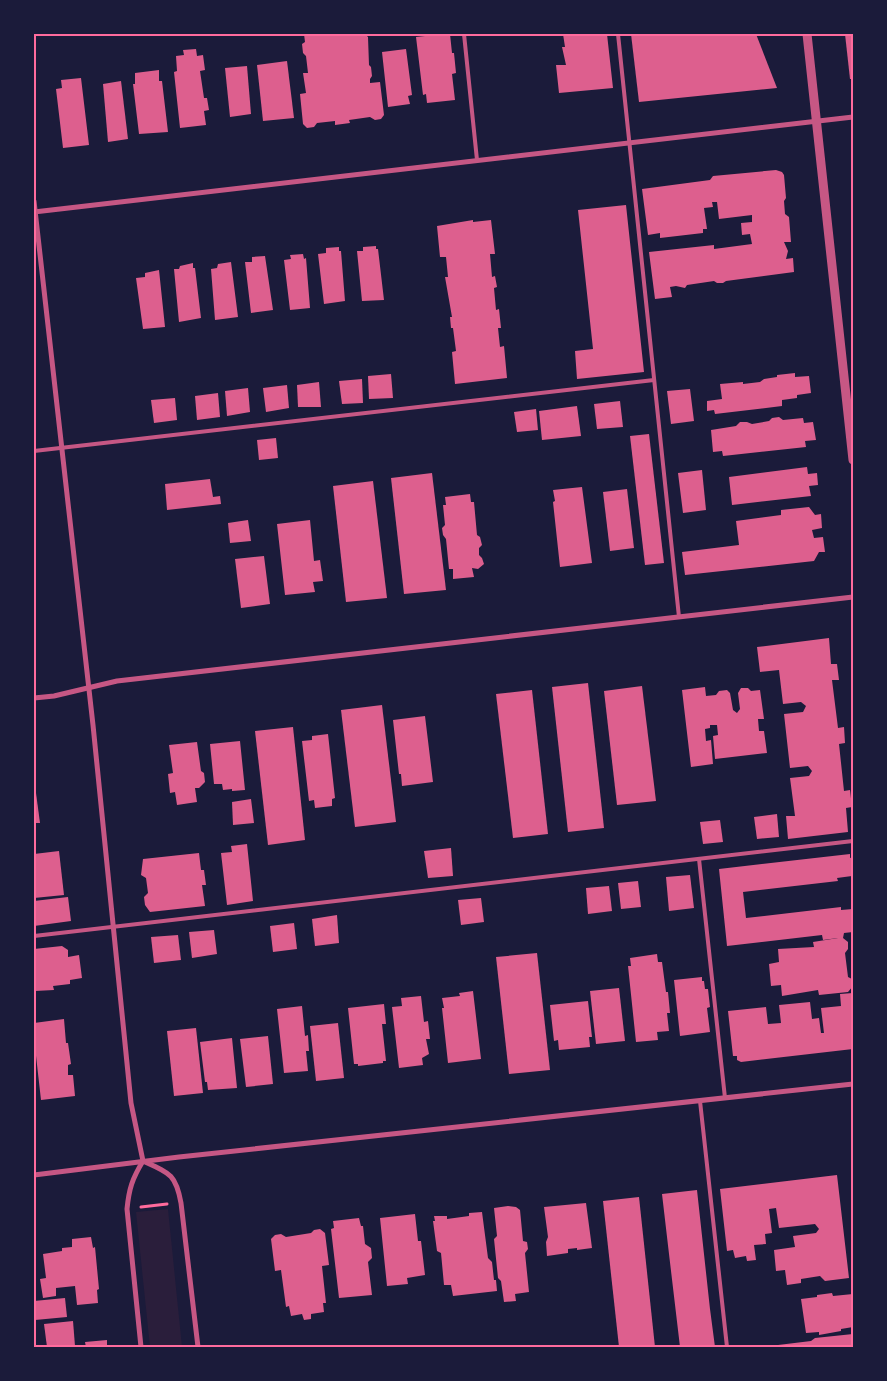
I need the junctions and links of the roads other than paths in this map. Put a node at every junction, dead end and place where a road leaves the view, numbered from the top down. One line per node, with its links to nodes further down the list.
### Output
1 (464, 34): 7 (lane)
2 (618, 34): 6 (lane)
3 (807, 34): 5 (street)
4 (853, 117): 5 (street)
5 (817, 121): 6 (street); 10 (street)
6 (629, 143): 7 (street); 11 (lane)
7 (477, 160): 9 (street)
8 (34, 201): 9 (street)
9 (34, 212): 12 (street)
10 (849, 375): 14 (street)
11 (654, 380): 12 (lane); 16 (lane)
12 (62, 448): 13 (lane); 17 (street)
13 (34, 451)
14 (853, 460)
15 (853, 597): 16 (street)
16 (679, 617): 17 (street)
17 (88, 687): 18 (street); 21 (street)
18 (34, 698)
19 (853, 841): 20 (lane)
20 (699, 859): 21 (lane); 24 (lane)
21 (113, 927): 22 (lane); 26 (street)
22 (34, 936)
23 (853, 1084): 24 (street)
24 (725, 1098): 25 (street)
25 (700, 1101): 26 (street); 30 (lane)
26 (143, 1162): 27 (street); 28 (street); 29 (street)
27 (34, 1175)
28 (141, 1347)
29 (198, 1347)
30 (728, 1347)

